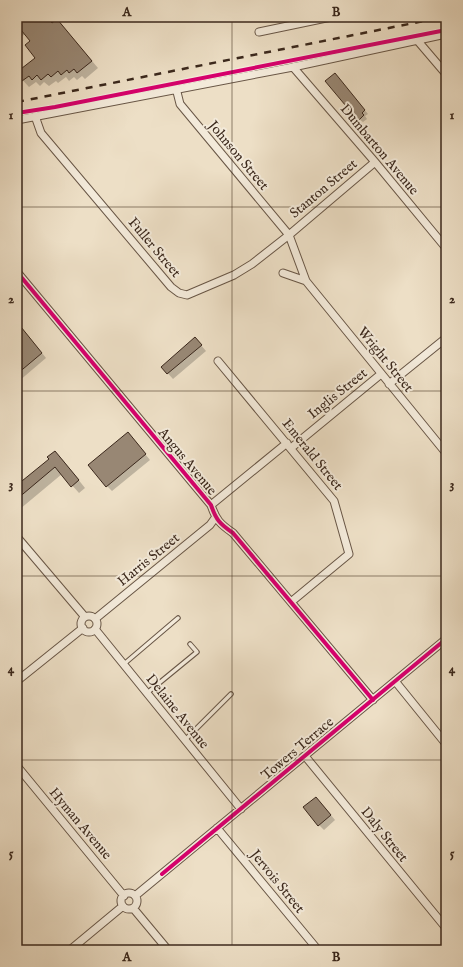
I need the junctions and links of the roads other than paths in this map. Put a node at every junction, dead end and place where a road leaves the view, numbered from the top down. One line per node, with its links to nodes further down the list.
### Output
1 (331, 17): 2 (street)
2 (259, 32)
3 (446, 34): 4 (street)
4 (417, 40): 5 (street); 6 (street)
5 (293, 67): 7 (street); 10 (street, Dumbarton Avenue)
6 (446, 74)
7 (176, 88): 8 (street); 11 (street, Johnson Street)
8 (35, 116): 9 (street); 11 (street, Fuller Street)
9 (17, 120)
10 (375, 162): 11 (street, Stanton Street); 12 (street, Dumbarton Avenue)
11 (288, 235): 15 (street, Wright Street)
12 (446, 248)
13 (17, 272): 22 (street, Angus Avenue)
14 (283, 273): 15 (street)
15 (306, 281): 18 (street, Wright Street)
16 (446, 338): 19 (street)
17 (218, 361): 20 (street, Emerald Street)
18 (381, 374): 19 (street, Wright Street); 20 (street, Inglis Street)
19 (389, 384): 21 (street, Wright Street)
20 (289, 445): 22 (street, Inglis Street); 25 (street, Emerald Street)
21 (446, 454)
22 (211, 505): 23 (street, Angus Avenue)
23 (215, 518): 25 (street); 28 (street, Harris Street)
24 (17, 537): 26 (street)
25 (291, 602): 38 (street)
26 (85, 617): 28 (street); 29 (street)
27 (178, 618): 33 (lane)
28 (95, 619): 30 (street)
29 (83, 628): 30 (street); 34 (street)
30 (95, 629): 33 (street, Delaine Avenue)
31 (446, 639): 35 (street, Towers Terrace)
32 (190, 644): 36 (lane)
33 (123, 664): 36 (street, Delaine Avenue)
34 (17, 681)
35 (395, 681): 38 (street, Towers Terrace); 40 (street)
36 (147, 693): 39 (street, Delaine Avenue)
37 (231, 694): 39 (lane)
38 (373, 700): 41 (street, Towers Terrace)
39 (185, 740): 43 (street, Delaine Avenue)
40 (446, 744)
41 (305, 756): 43 (street, Towers Terrace); 49 (street, Daly Street)
42 (17, 766): 45 (street, Hyman Avenue)
43 (241, 809): 44 (street, Towers Terrace)
44 (218, 828): 46 (street, Towers Terrace); 52 (street, Jervois Street)
45 (124, 896): 46 (street); 47 (street)
46 (135, 896): 48 (street)
47 (124, 906): 48 (street); 50 (street)
48 (133, 908): 51 (street)
49 (446, 928)
50 (70, 950)
51 (168, 950)
52 (318, 950)

